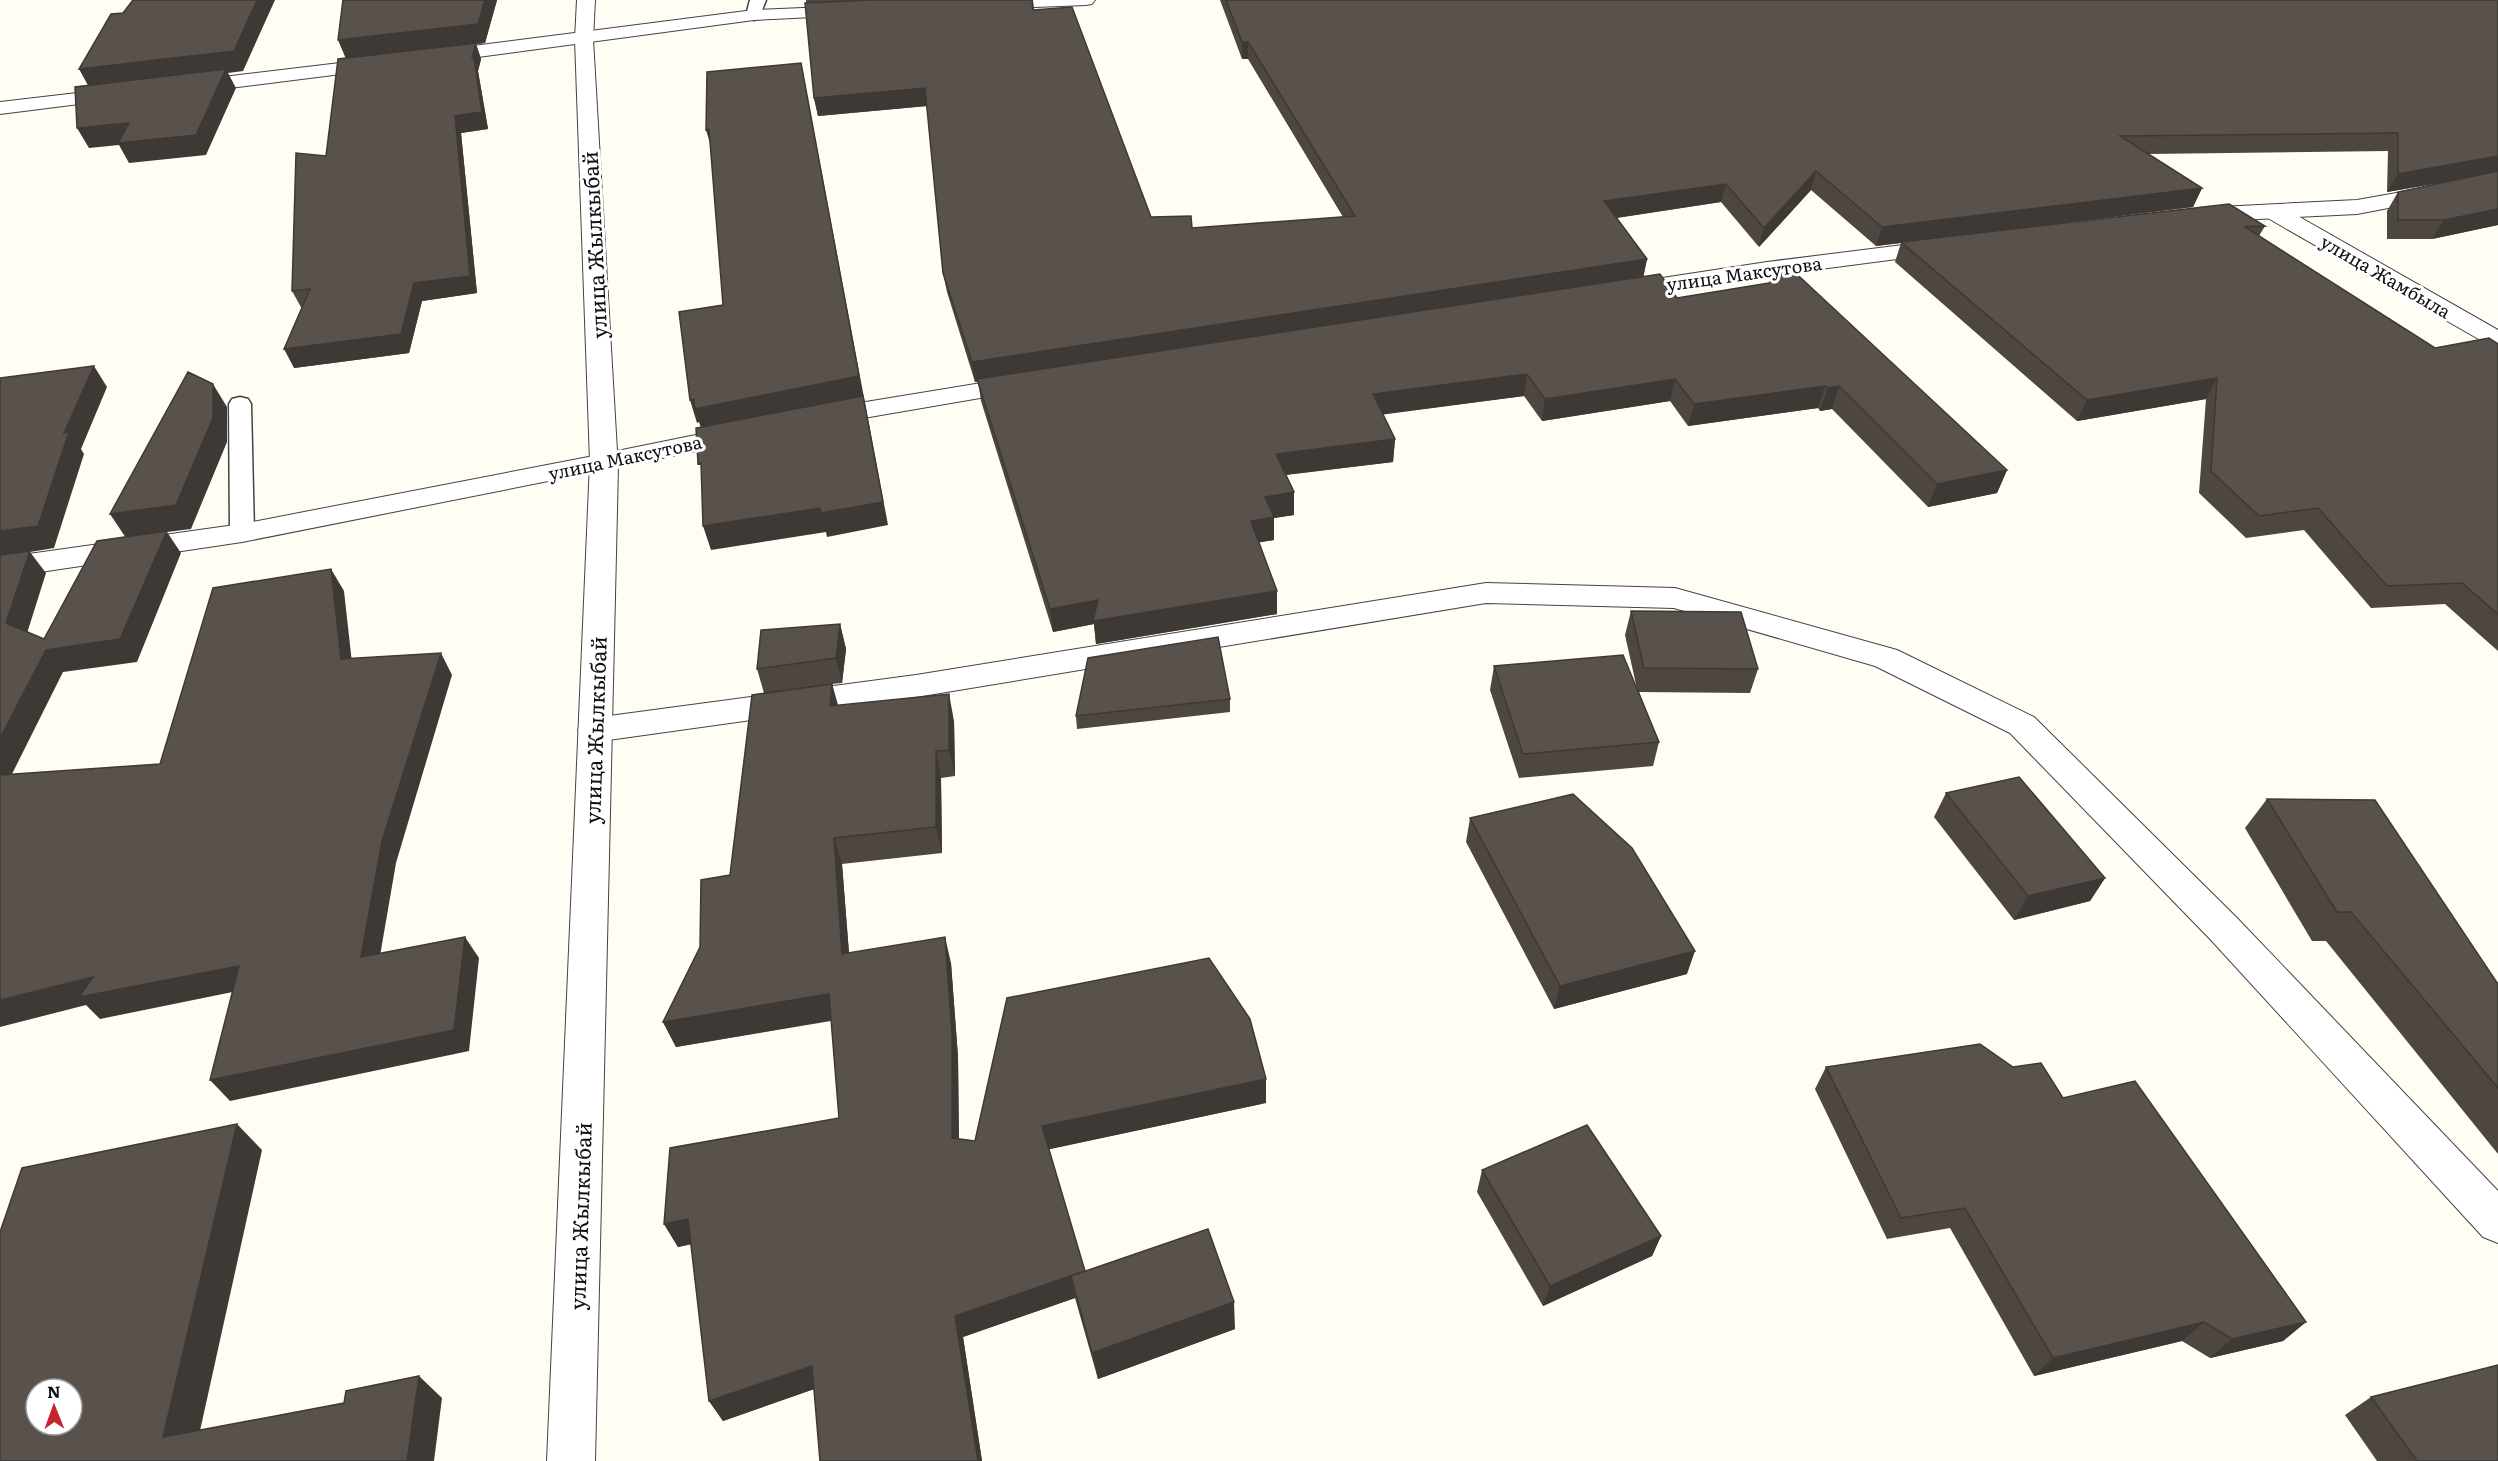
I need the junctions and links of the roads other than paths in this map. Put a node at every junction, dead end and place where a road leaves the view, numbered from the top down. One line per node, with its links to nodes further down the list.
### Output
1 (586, 0): 6 (street, улица Жылкыбай)
2 (1086, 0): 3 (street)
3 (967, 6)
4 (756, 8): 5 (street); 6 (street)
5 (872, 10)
6 (584, 39): 7 (street); 22 (street, улица Жылкыбай)
7 (420, 59)
8 (397, 62): 9 (street)
9 (175, 88)
10 (140, 92): 11 (street)
11 (0, 108)
12 (2498, 181): 13 (street)
13 (2274, 212): 14 (street); 17 (street, улица Жамбыла)
14 (2180, 217)
15 (1967, 244): 16 (street, улица Максутова)
16 (1602, 294)
17 (2498, 340)
18 (1051, 380): 20 (street)
19 (240, 404): 23 (lane)
20 (806, 420)
21 (761, 429): 22 (street, улица Максутова)
22 (604, 462): 23 (street, улица Максутова); 25 (street, улица Жылкыбай)
23 (242, 533): 24 (street, улица Максутова)
24 (0, 568)
25 (594, 730): 26 (street); 27 (street, улица Жылкыбай)
26 (2498, 1222)
27 (571, 1461)

